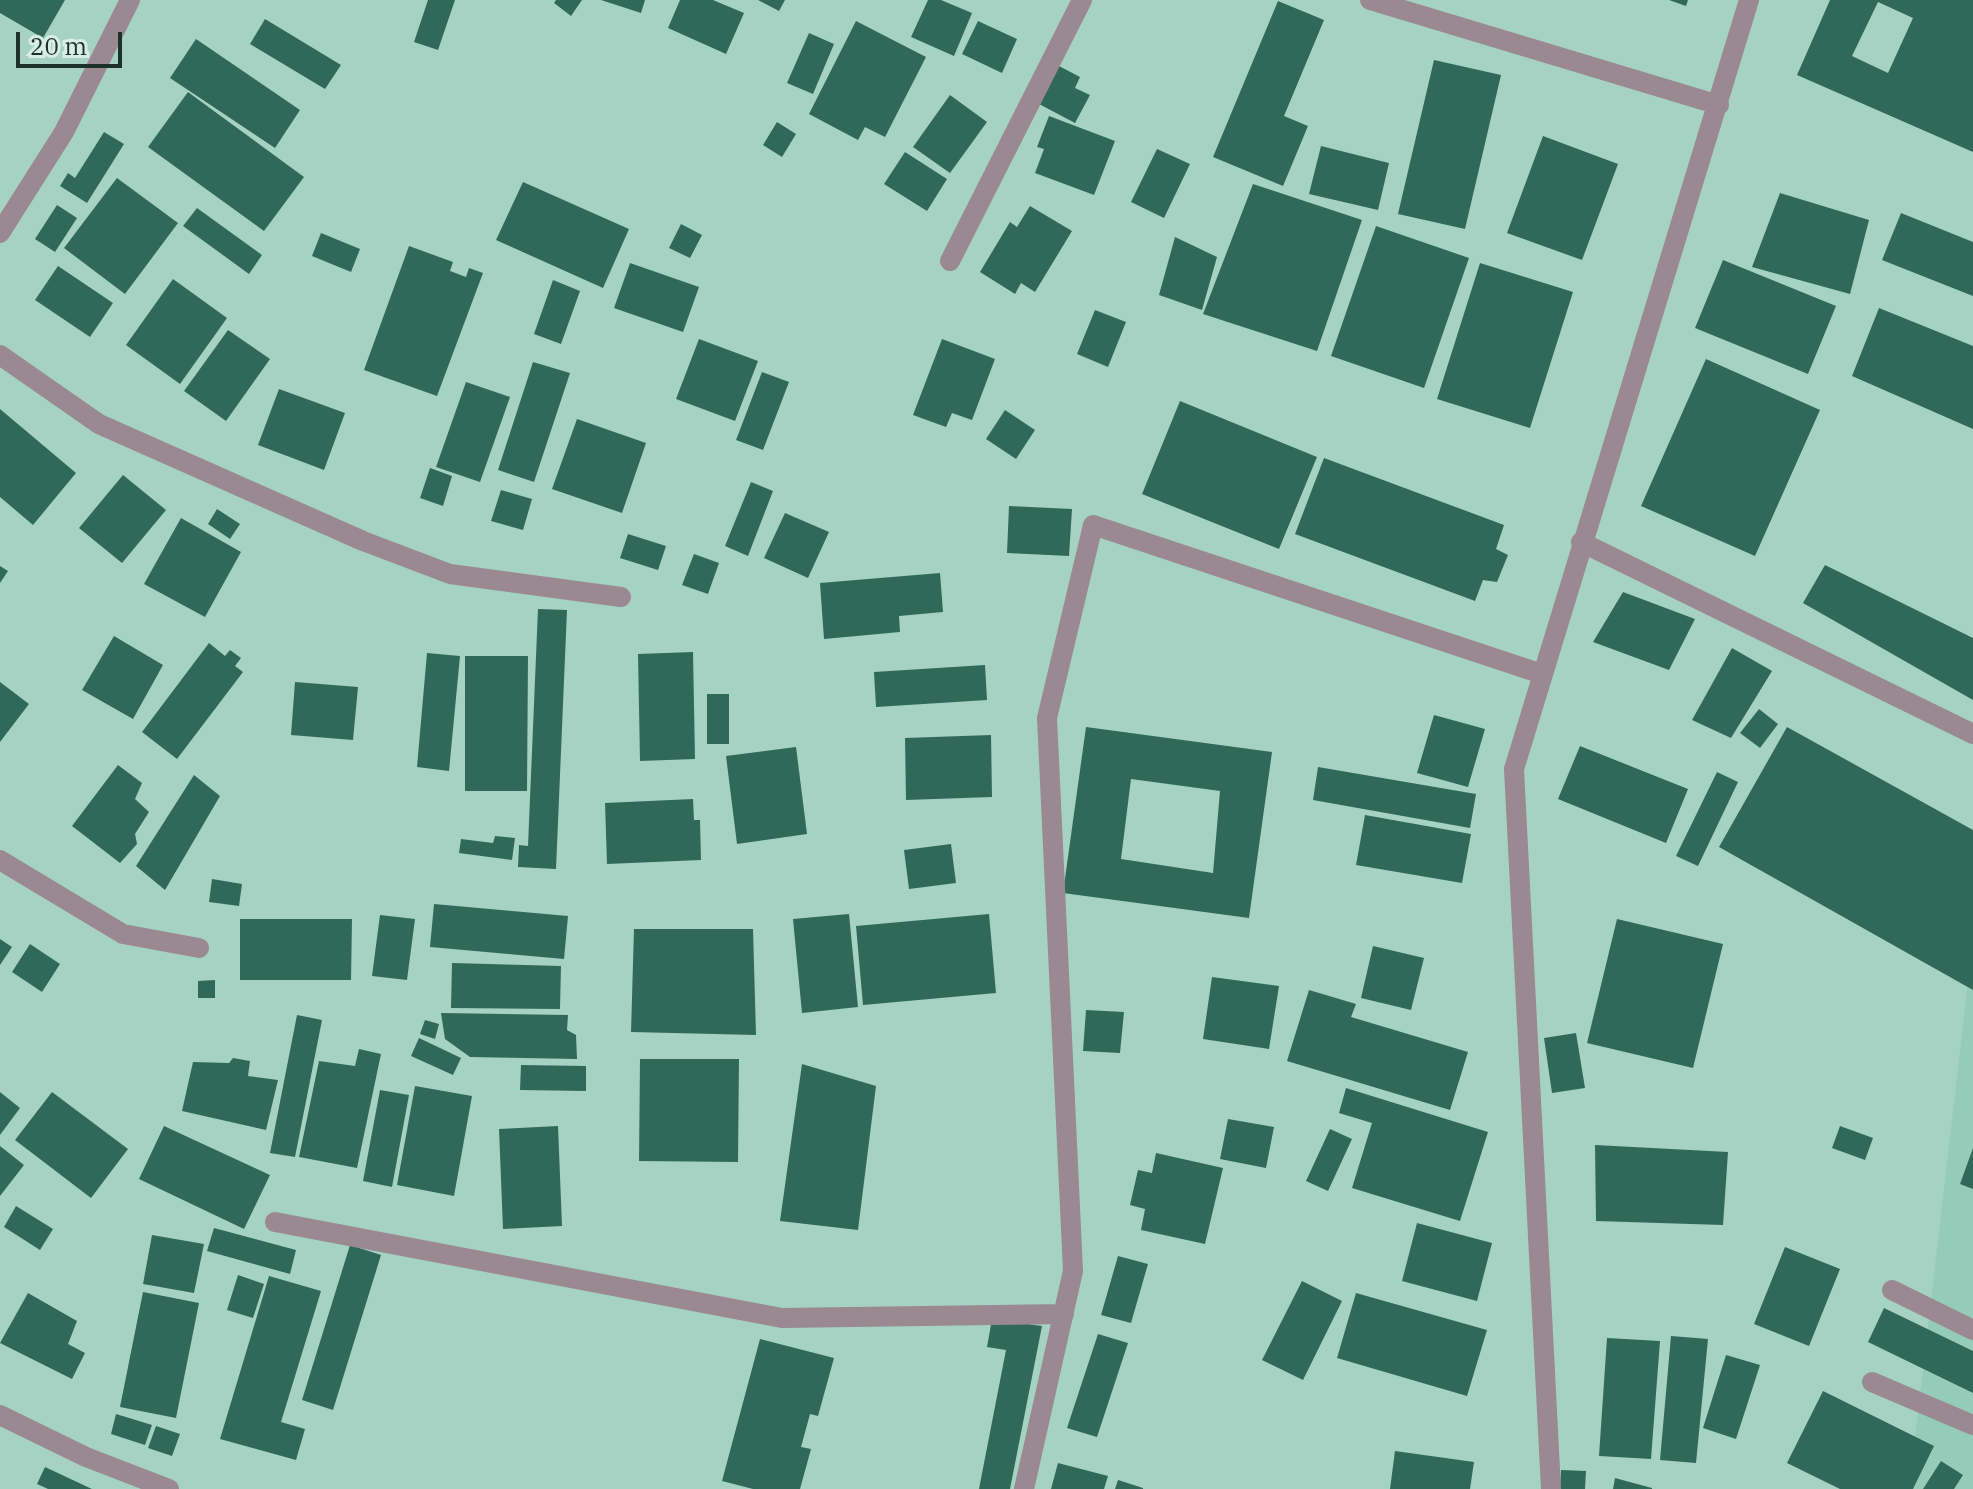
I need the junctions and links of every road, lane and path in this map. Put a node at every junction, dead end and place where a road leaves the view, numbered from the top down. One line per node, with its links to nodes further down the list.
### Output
1 (130, 0): 6 (street)
2 (1082, 0): 7 (street)
3 (1370, 0): 5 (street)
4 (1749, 0): 5 (street)
5 (1719, 105): 9 (street)
6 (0, 233)
7 (950, 261)
8 (0, 355): 10 (street)
9 (1581, 542): 11 (street); 12 (street)
10 (621, 597)
11 (1542, 674): 17 (street); 24 (street)
12 (1973, 734)
13 (0, 860): 14 (street)
14 (199, 948)
15 (275, 1222): 17 (street)
16 (1892, 1290): 18 (street)
17 (1064, 1314): 23 (street)
18 (1973, 1330)
19 (1872, 1382): 21 (street)
20 (0, 1415): 22 (street)
21 (1973, 1425)
22 (169, 1489)
23 (1024, 1489)
24 (1551, 1489)

